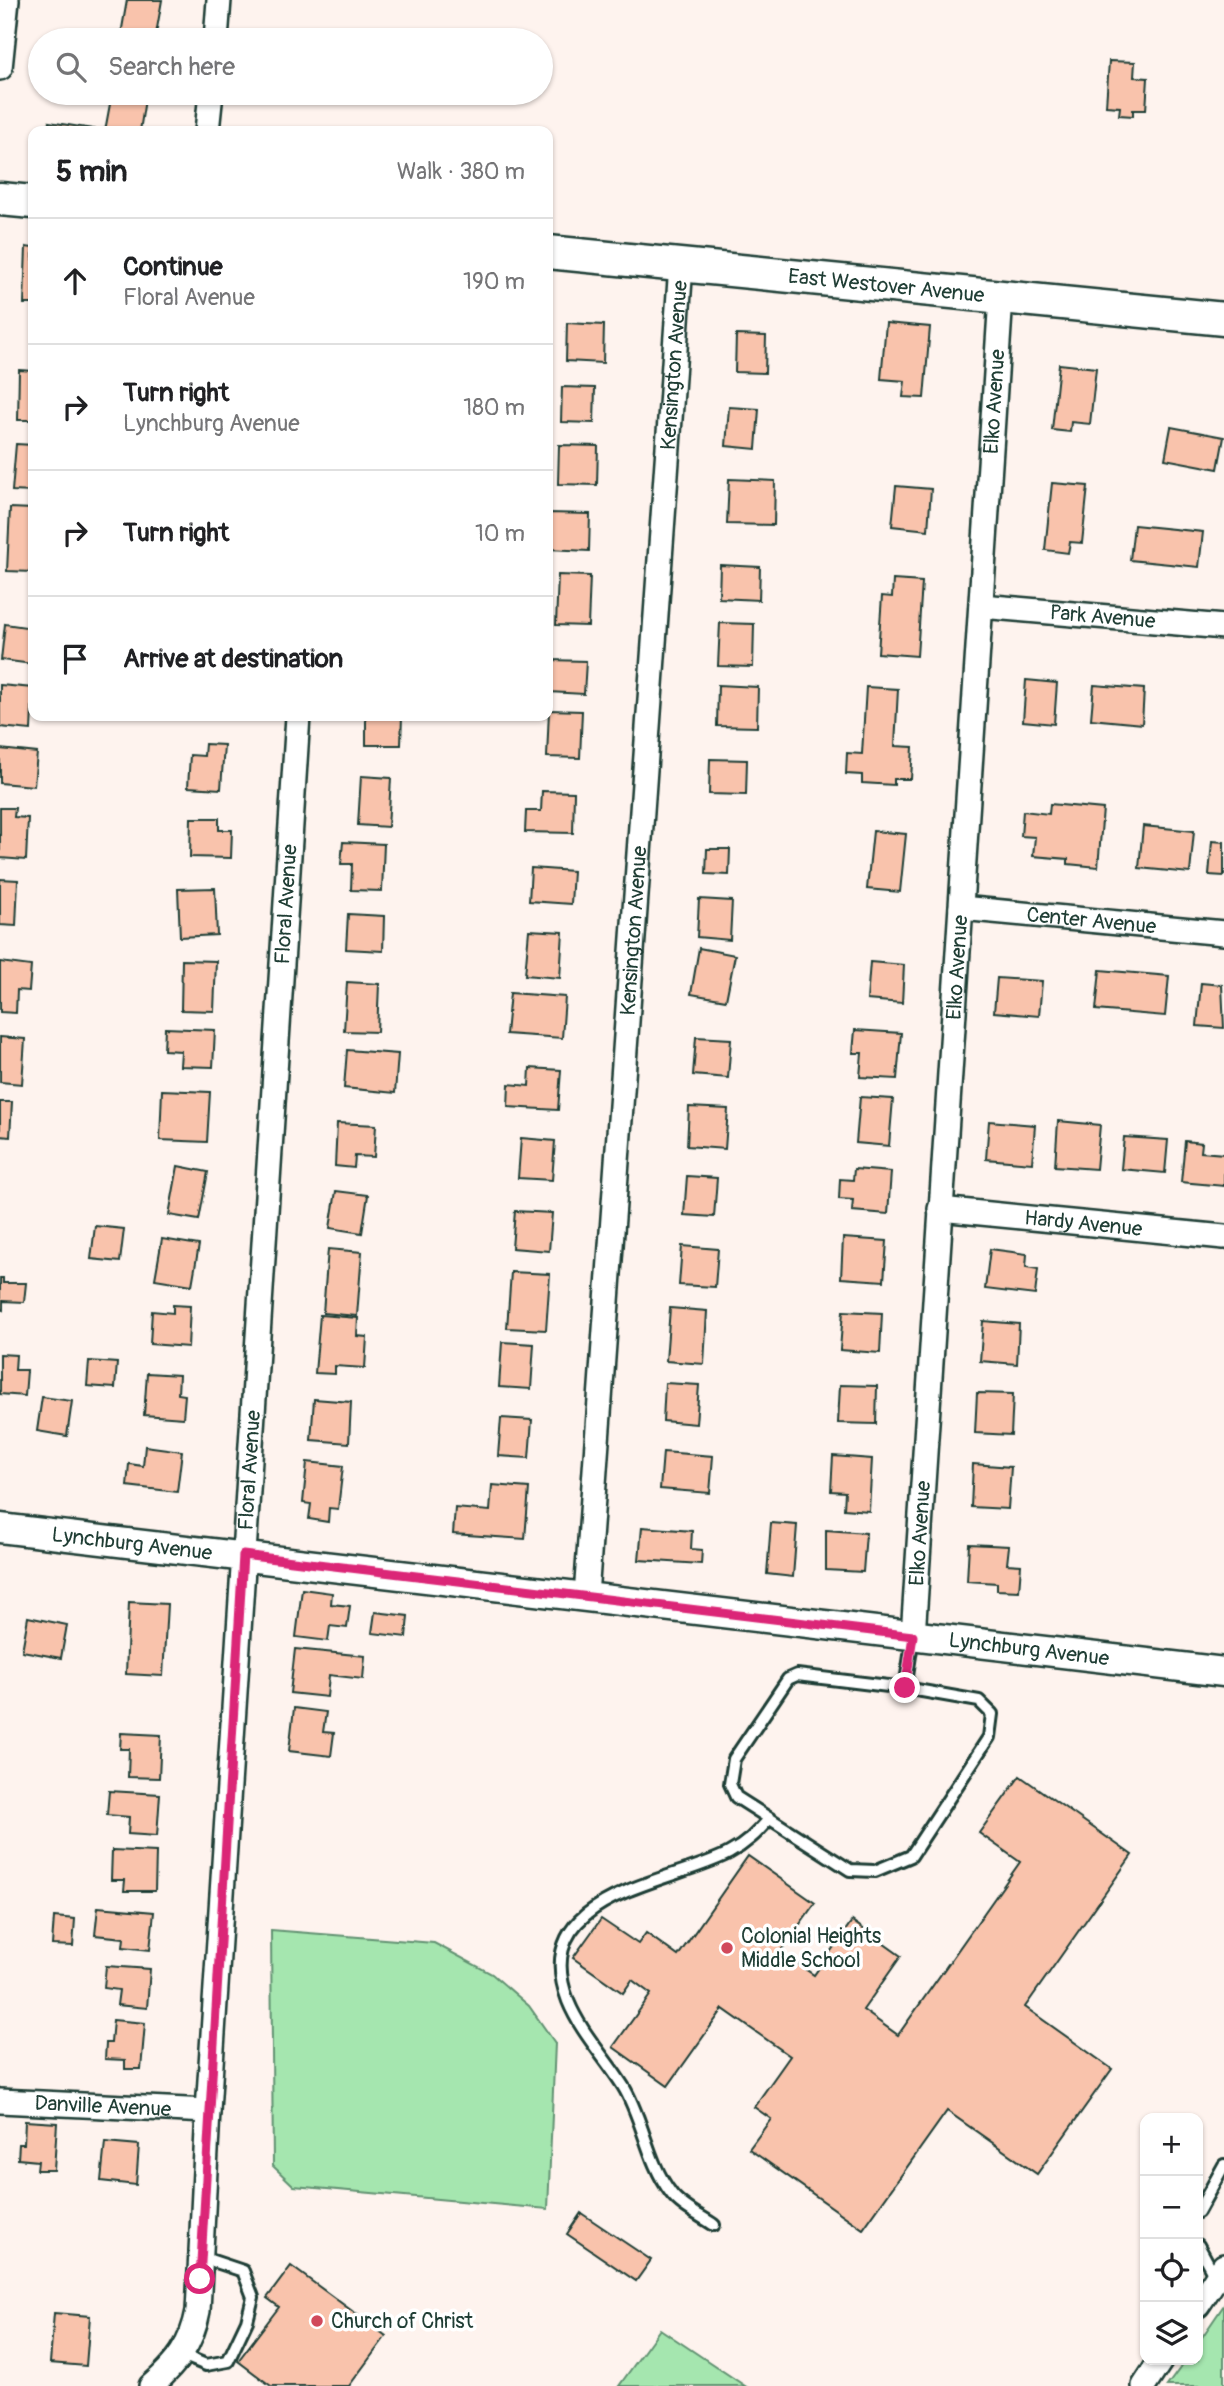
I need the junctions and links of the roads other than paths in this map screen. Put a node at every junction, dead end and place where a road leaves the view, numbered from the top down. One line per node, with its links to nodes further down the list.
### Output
1 (7, 0): 4 (street)
2 (219, 0): 3 (street)
3 (217, 28)
4 (0, 68)
5 (210, 105): 6 (street)
6 (208, 126)
7 (0, 199): 8 (main road)
8 (28, 202)
9 (553, 252): 10 (main road, East Westover Avenue)
10 (681, 265): 11 (main road, East Westover Avenue); 22 (street, Kensington Avenue)
11 (1001, 297): 12 (main road, East Westover Avenue); 13 (street, Elko Avenue)
12 (1224, 319)
13 (981, 606): 14 (street, Park Avenue); 16 (street, Elko Avenue)
14 (1224, 627)
15 (298, 721): 21 (street, Floral Avenue)
16 (961, 908): 17 (street, Center Avenue); 18 (street, Elko Avenue)
17 (1224, 933)
18 (940, 1209): 19 (street, Hardy Avenue); 23 (street, Elko Avenue)
19 (1224, 1237)
20 (0, 1528): 21 (street, Lynchburg Avenue)
21 (243, 1555): 22 (street, Lynchburg Avenue); 28 (street, Floral Avenue)
22 (586, 1596): 23 (street, Lynchburg Avenue)
23 (913, 1636): 24 (street, Lynchburg Avenue); 25 (lane)
24 (1224, 1672)
25 (905, 1688): 26 (lane); 26 (lane)
26 (769, 1819): 31 (lane)
27 (0, 2101): 28 (street, Danville Avenue)
28 (208, 2111): 33 (street, Floral Avenue)
29 (1224, 2165): 30 (lane)
30 (1203, 2203)
31 (713, 2225)
32 (1203, 2251): 34 (lane)
33 (201, 2262): 36 (street, Floral Avenue); 36 (lane)
34 (1221, 2271): 35 (street)
35 (1200, 2302)
36 (182, 2355): 38 (street)
37 (1158, 2365): 39 (street)
38 (151, 2386)
39 (1144, 2386)

